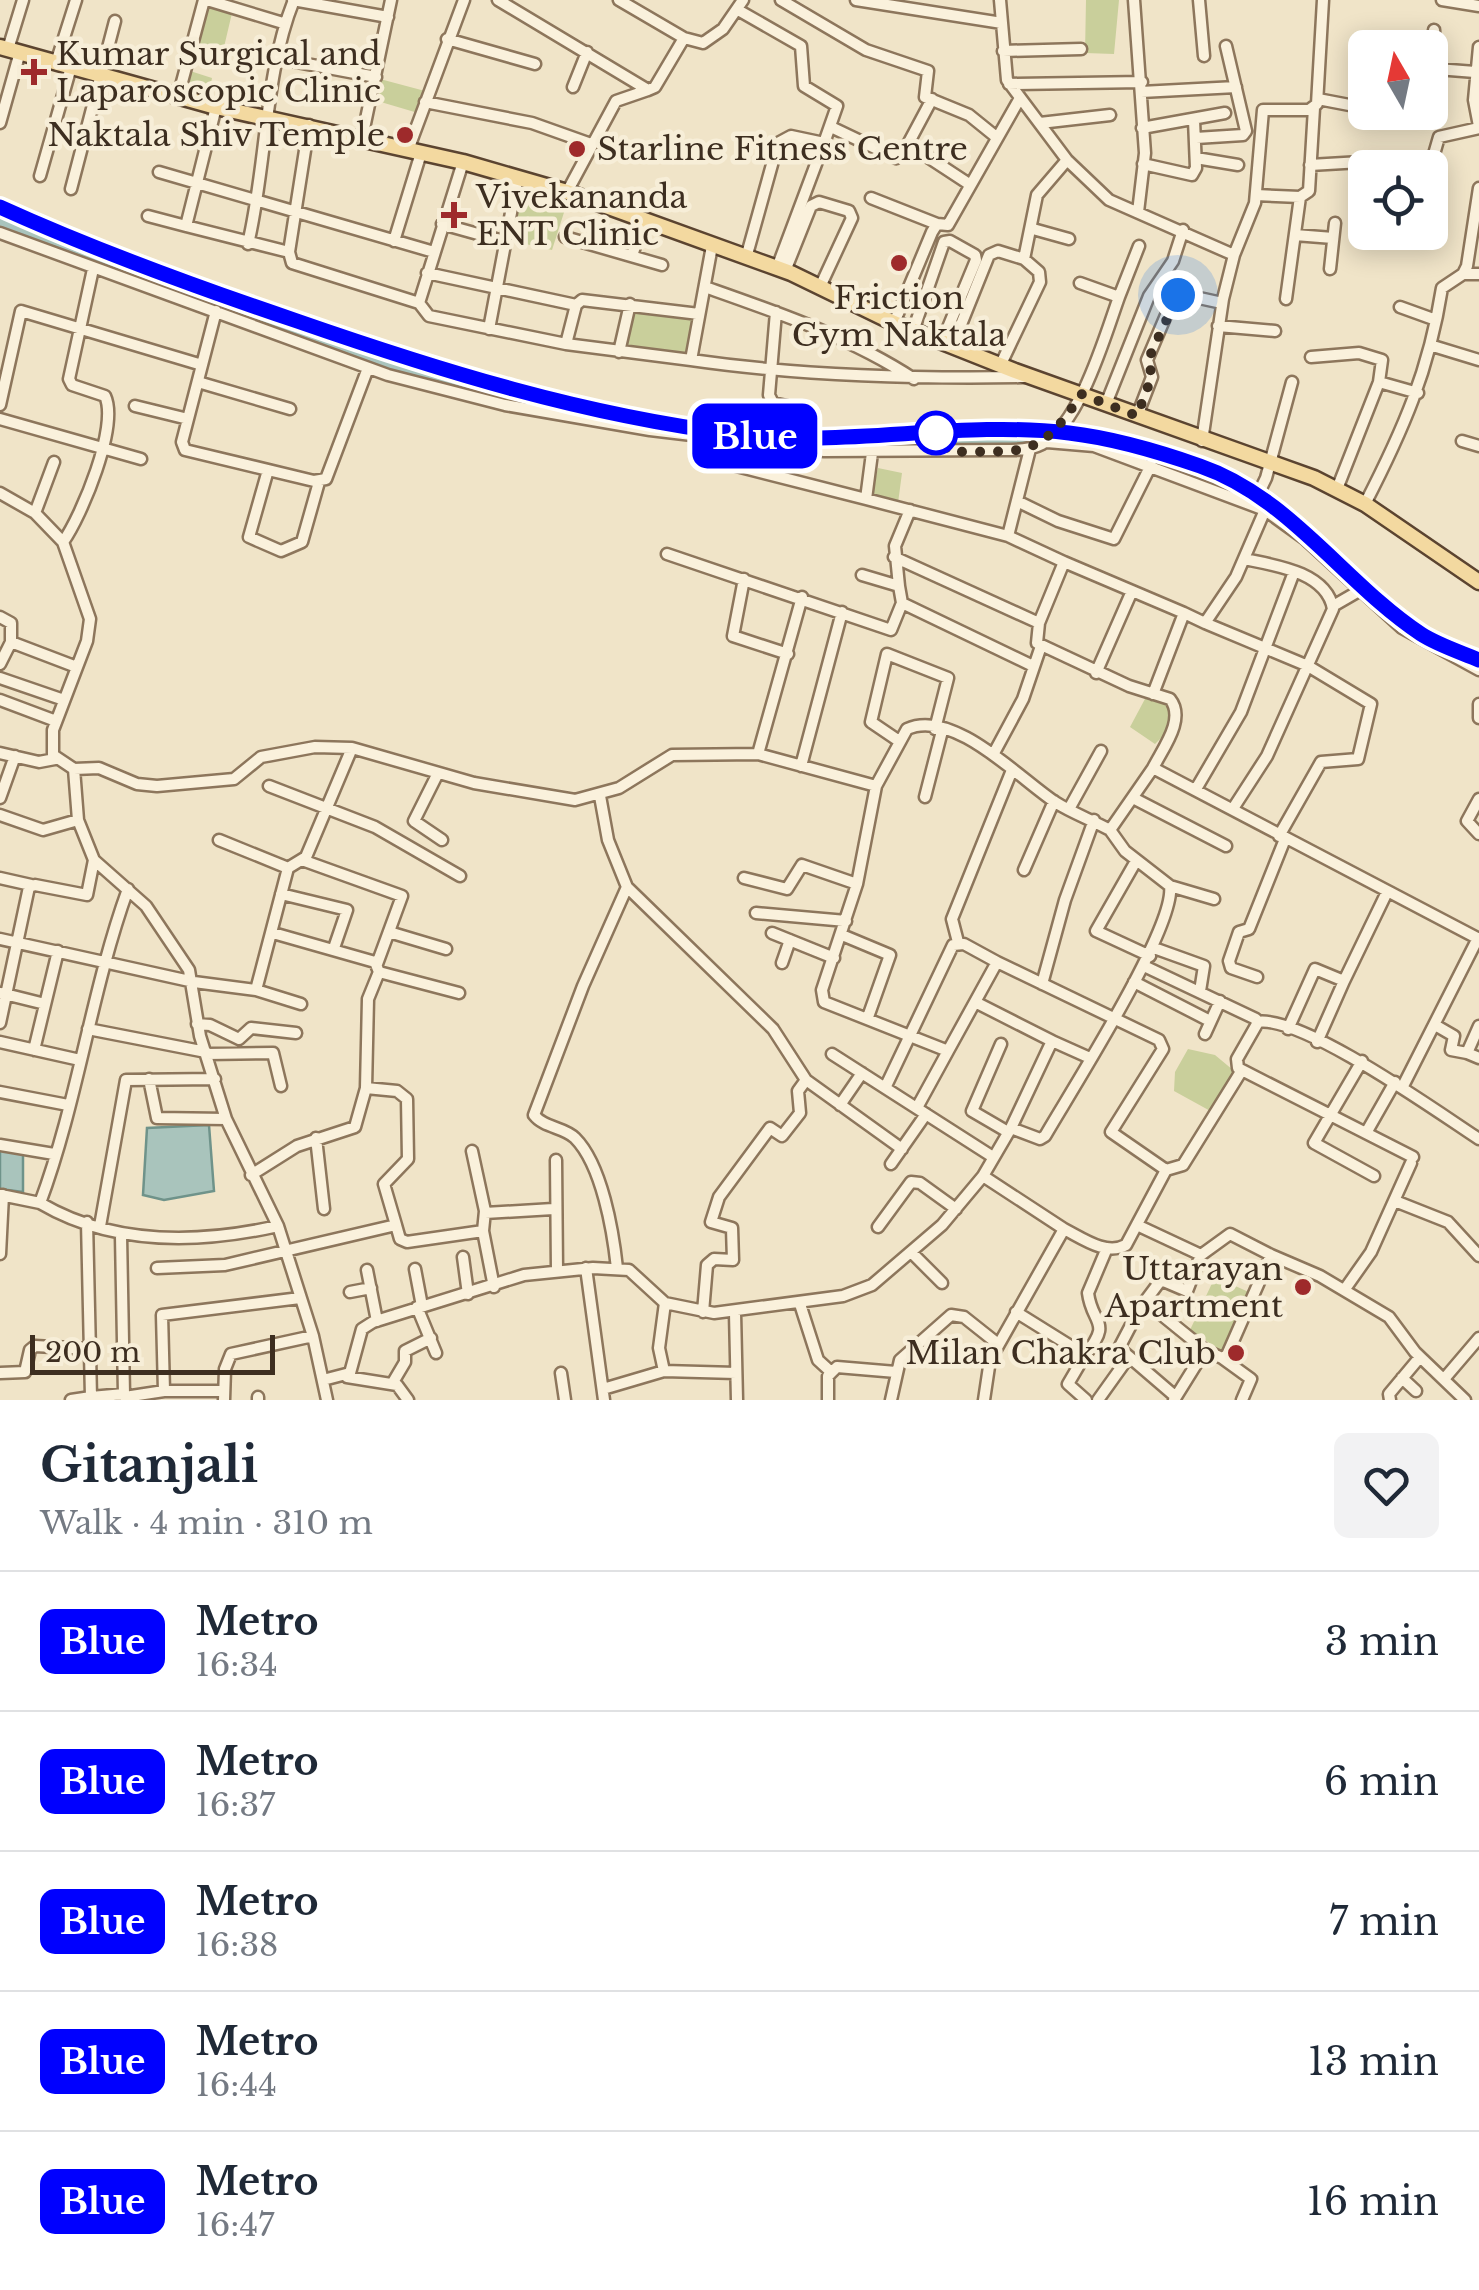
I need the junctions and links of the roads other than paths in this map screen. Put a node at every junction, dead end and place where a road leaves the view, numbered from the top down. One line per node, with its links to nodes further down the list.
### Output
1 (23, 0): 27 (street)
2 (76, 0): 34 (street)
3 (206, 0): 22 (street); 45 (street)
4 (391, 0): 19 (street)
5 (464, 0): 24 (street)
6 (498, 0): 30 (street)
7 (619, 0): 23 (street)
8 (781, 0): 47 (street)
9 (856, 0): 15 (street)
10 (1000, 0): 21 (street)
11 (1134, 0): 40 (street)
12 (1199, 0): 31 (street)
13 (1323, 0): 49 (street)
14 (1442, 0): 18 (street)
15 (910, 4): 21 (street)
16 (339, 5): 19 (street); 22 (street)
17 (741, 5): 23 (street); 59 (street)
18 (1479, 6)
19 (388, 17): 38 (street)
20 (115, 21): 37 (street)
21 (1002, 22): 29 (street)
22 (283, 23): 32 (street)
23 (684, 38): 44 (street)
24 (447, 39): 33 (street); 48 (street)
25 (1226, 46): 41 (street)
26 (1479, 46): 36 (street)
27 (10, 49): 34 (main road); 43 (street)
28 (1081, 49): 29 (street)
29 (1003, 51): 39 (street)
30 (587, 52): 42 (street); 44 (street)
31 (1204, 56)
32 (275, 58): 38 (street); 54 (street)
33 (535, 64)
34 (64, 65): 37 (main road); 78 (street)
35 (1448, 70): 36 (street)
36 (1476, 72): 60 (street)
37 (103, 76): 45 (main road); 83 (street)
38 (376, 77): 63 (street)
39 (1009, 84): 40 (street); 46 (street)
40 (1141, 87): 41 (street); 61 (street)
41 (1236, 87): 64 (street)
42 (574, 88)
43 (5, 90): 57 (street)
44 (648, 90): 66 (street)
45 (178, 96): 51 (main road)
46 (1020, 98): 56 (street); 62 (street)
47 (932, 99): 62 (street); 67 (street)
48 (425, 102): 66 (street); 69 (street)
49 (1316, 104): 50 (street); 76 (street); 85 (street)
50 (1348, 107)
51 (216, 108): 54 (main road); 80 (street)
52 (1225, 113): 55 (street)
53 (1110, 115): 56 (street)
54 (271, 118): 58 (main road); 88 (street)
55 (1194, 120): 61 (street); 64 (street)
56 (1040, 123): 71 (street)
57 (0, 124)
58 (309, 125): 63 (main road); 89 (street)
59 (831, 126): 65 (street); 67 (street)
60 (1479, 127): 68 (street)
61 (1142, 128): 74 (street)
62 (995, 136): 81 (street)
63 (362, 138): 69 (main road)
64 (1196, 138): 70 (street)
65 (825, 140): 115 (street); 120 (street)
66 (591, 144): 84 (street)
67 (908, 144): 81 (street)
68 (1435, 150)
69 (415, 151): 72 (main road); 104 (street)
70 (1196, 158): 74 (street); 75 (street)
71 (1066, 160): 90 (street); 97 (street)
72 (463, 162): 79 (main road); 94 (street)
73 (1348, 163): 76 (street)
74 (1143, 164): 90 (street)
75 (1238, 165)
76 (1310, 165): 87 (street)
77 (159, 172): 80 (street)
78 (40, 176)
79 (518, 181): 84 (main road); 105 (street)
80 (197, 182): 88 (street); 96 (street)
81 (968, 184): 95 (street)
82 (1479, 188): 123 (street)
83 (71, 189)
84 (567, 192): 92 (main road)
85 (1256, 195): 87 (street); 113 (street)
86 (871, 198): 95 (street)
87 (1300, 198): 101 (street)
88 (258, 201): 89 (street); 107 (street)
89 (296, 210): 104 (street); 111 (street)
90 (1138, 212): 98 (street)
91 (148, 216): 96 (street)
92 (643, 222): 108 (main road); 114 (street)
93 (1335, 223): 102 (street)
94 (442, 224): 105 (street); 112 (street)
95 (937, 224): 106 (street)
96 (186, 226): 107 (street)
97 (1032, 230): 103 (street); 116 (street)
98 (1183, 230): 113 (street); 165 (street)
99 (0, 233): 118 (street)
100 (565, 236): 114 (street)
101 (1295, 236): 102 (street); 131 (street)
102 (1333, 238): 119 (street)
103 (1069, 239)
104 (394, 240): 112 (street)
105 (503, 241): 129 (street)
106 (928, 242): 110 (street); 121 (street)
107 (248, 244): 111 (street)
108 (712, 246): 115 (main road); 127 (street)
109 (1139, 246): 130 (street)
110 (942, 248): 125 (street); 148 (street)
111 (289, 252): 132 (street)
112 (434, 252): 122 (street)
113 (1234, 255): 133 (street)
114 (632, 256): 117 (street)
115 (746, 258): 120 (main road)
116 (1024, 258): 148 (street); 155 (street)
117 (662, 265)
118 (94, 269): 137 (street); 142 (street)
119 (1330, 269)
120 (781, 270): 128 (main road); 128 (street)
121 (915, 272): 125 (street); 141 (street)
122 (426, 273): 129 (street); 132 (street)
123 (1463, 274): 124 (street); 140 (street)
124 (1479, 274)
125 (931, 279): 146 (street)
126 (1080, 282): 130 (street)
127 (705, 287): 138 (street); 139 (street)
128 (820, 287): 141 (main road)
129 (495, 289): 135 (street); 144 (street)
130 (1119, 298): 163 (street)
131 (1286, 299)
132 (419, 303): 144 (street)
133 (1222, 303): 143 (street); 169 (street)
134 (630, 304): 135 (street); 139 (street); 150 (street)
135 (576, 305): 147 (street)
136 (1400, 307): 140 (street)
137 (216, 312): 154 (street); 156 (street)
138 (776, 312): 157 (street); 159 (street)
139 (700, 314): 152 (street)
140 (1436, 320): 149 (street)
141 (894, 323): 146 (main road)
142 (80, 326): 154 (street); 166 (street); 177 (street)
143 (1218, 326): 145 (street); 174 (street)
144 (489, 329): 147 (street)
145 (1275, 330)
146 (913, 331): 148 (main road)
147 (566, 344): 150 (street)
148 (947, 344): 155 (main road)
149 (1433, 346): 153 (street); 164 (street)
150 (620, 352): 152 (street)
151 (1311, 357): 162 (street)
152 (691, 360): 157 (street)
153 (1479, 360)
154 (202, 365): 160 (street)
155 (1000, 366): 158 (main road)
156 (368, 368): 175 (street); 188 (street)
157 (770, 371): 159 (street); 175 (street)
158 (1030, 377): 159 (street); 163 (main road)
159 (914, 379)
160 (198, 382): 168 (street); 171 (street)
161 (1292, 382): 183 (street)
162 (1379, 382): 164 (street); 189 (street)
163 (1081, 394): 165 (main road); 172 (street)
164 (1418, 394): 193 (street)
165 (1106, 404): 169 (main road)
166 (0, 405)
167 (136, 406): 171 (street)
168 (290, 409)
169 (1137, 416): 174 (main road)
170 (0, 419): 177 (street)
171 (188, 419): 185 (street)
172 (1049, 439): 178 (street); 184 (street)
173 (1462, 441): 176 (street)
174 (1202, 442): 183 (main road)
175 (794, 443): 179 (street)
176 (1479, 446)
177 (103, 447): 180 (street); 199 (street)
178 (1030, 449): 179 (street); 192 (street)
179 (872, 452): 191 (street)
180 (141, 459)
181 (709, 459): 191 (street)
182 (54, 462): 187 (street)
183 (1271, 463): 189 (main road); 194 (street)
184 (1152, 465): 192 (street); 194 (street)
185 (268, 470): 188 (street); 188 (street)
186 (32, 476): 187 (street)
187 (47, 481): 197 (street)
188 (319, 482)
189 (1337, 488): 193 (main road)
190 (0, 493): 197 (street)
191 (866, 498): 195 (street)
192 (1019, 502): 198 (street)
193 (1365, 504): 207 (main road)
194 (1253, 505): 196 (street)
195 (910, 510): 198 (street); 201 (street)
196 (1265, 510): 202 (street); 210 (street)
197 (35, 513): 199 (street)
198 (1008, 536): 203 (street)
199 (63, 542): 227 (street)
200 (667, 554): 206 (street)
201 (894, 557): 208 (street); 217 (street)
202 (1244, 559): 204 (street); 218 (street)
203 (1064, 562): 209 (street); 217 (street)
204 (1294, 572): 213 (street); 222 (street)
205 (862, 575): 208 (street)
206 (744, 579): 211 (street); 223 (street)
207 (1479, 582)
208 (898, 586): 212 (street)
209 (1132, 591): 215 (street); 230 (street)
210 (1359, 591): 213 (street); 229 (street)
211 (802, 597): 214 (street); 223 (street)
212 (902, 604): 219 (street); 226 (street)
213 (1333, 606): 228 (street)
214 (842, 612): 219 (street); 247 (street)
215 (1184, 613): 218 (street); 232 (street)
216 (0, 617): 220 (street)
217 (1039, 623): 221 (street)
218 (1204, 623): 222 (street)
219 (891, 630): 224 (street)
220 (11, 642): 225 (street); 227 (street)
221 (1041, 646): 226 (street); 230 (street)
222 (1265, 646): 228 (street); 254 (street)
223 (788, 654): 244 (street)
224 (886, 654): 238 (street); 239 (street)
225 (1, 660)
226 (1031, 665): 243 (street)
227 (74, 666): 234 (street)
228 (1308, 666): 262 (street); 269 (street)
229 (1479, 670)
230 (1096, 673): 232 (street)
231 (0, 678): 234 (street)
232 (1153, 694): 248 (street)
233 (0, 700): 237 (street)
234 (64, 700): 237 (street)
235 (1479, 704): 236 (street)
236 (1479, 718)
237 (56, 721): 246 (street)
238 (938, 730): 239 (street); 243 (street); 256 (street)
239 (900, 741): 253 (street)
240 (352, 748): 249 (street); 251 (street); 261 (street)
241 (1102, 751): 263 (street)
242 (0, 752): 245 (street)
243 (994, 753): 250 (street)
244 (758, 754): 247 (street); 255 (street)
245 (15, 756): 246 (street); 257 (street)
246 (55, 760): 249 (street)
247 (801, 766): 253 (street)
248 (1153, 768): 254 (street); 258 (street)
249 (74, 769): 265 (street)
250 (1012, 770): 260 (street); 299 (street)
251 (438, 773): 255 (street); 271 (street)
252 (270, 786): 261 (street)
253 (876, 786): 281 (street)
254 (1196, 789): 262 (street)
255 (600, 796): 284 (street)
256 (925, 797)
257 (0, 798)
258 (1133, 798): 267 (street); 272 (street)
259 (1479, 799): 268 (street)
260 (1054, 801): 263 (street); 277 (street)
261 (326, 808): 274 (street); 278 (street)
262 (1234, 808): 269 (street)
263 (1068, 809): 266 (street)
264 (0, 815): 265 (street)
265 (78, 820): 273 (street)
266 (1094, 820): 267 (street); 313 (street)
267 (1110, 830): 275 (street)
268 (1479, 834)
269 (1282, 838): 286 (street); 309 (street)
270 (219, 840): 276 (street)
271 (442, 840)
272 (1226, 846)
273 (94, 860): 282 (street); 285 (street)
274 (302, 860): 276 (street); 291 (street)
275 (1136, 861): 283 (street); 303 (street)
276 (288, 868): 287 (street)
277 (1024, 870)
278 (460, 876)
279 (0, 878): 282 (street)
280 (744, 878): 281 (street)
281 (857, 884): 290 (street)
282 (31, 885): 298 (street)
283 (1170, 886): 288 (street); 303 (street)
284 (627, 887): 351 (street); 404 (street)
285 (128, 889): 305 (street); 311 (street)
286 (1387, 892): 295 (street); 310 (street)
287 (281, 894): 292 (street); 300 (street)
288 (1214, 899)
289 (756, 913): 290 (street)
290 (846, 921): 294 (street)
291 (390, 932): 301 (street); 308 (street)
292 (273, 933): 300 (street); 314 (street)
293 (772, 933): 297 (street)
294 (842, 935): 304 (street); 322 (street)
295 (1479, 938): 328 (street)
296 (0, 939): 298 (street)
297 (790, 940): 304 (street); 307 (street)
298 (16, 942): 302 (street); 317 (street)
299 (958, 942): 306 (street); 334 (street)
300 (334, 948): 308 (street)
301 (446, 949)
302 (58, 951): 305 (street); 320 (street)
303 (1149, 957): 312 (street); 315 (street); 315 (street)
304 (834, 958): 322 (street)
305 (102, 961): 311 (street); 331 (street)
306 (997, 962): 313 (street); 319 (street)
307 (782, 963)
308 (378, 968): 316 (street); 354 (street)
309 (1257, 977)
310 (1344, 981): 330 (street); 337 (street)
311 (194, 982): 314 (street); 327 (street)
312 (1134, 982): 323 (street); 324 (street)
313 (1042, 984): 323 (street)
314 (256, 990): 321 (street)
315 (1200, 991): 318 (street)
316 (459, 993)
317 (3, 994): 320 (street); 326 (street)
318 (1220, 1001): 324 (street); 325 (street)
319 (975, 1002): 335 (street); 340 (street)
320 (45, 1004): 339 (street)
321 (301, 1004)
322 (868, 1017): 334 (street)
323 (1111, 1018): 344 (street); 373 (street)
324 (1210, 1022): 333 (street)
325 (1257, 1022): 330 (street); 347 (street)
326 (0, 1023)
327 (197, 1024): 332 (street); 341 (street)
328 (1435, 1026): 343 (street); 352 (street)
329 (1479, 1026): 343 (street)
330 (1288, 1028): 337 (street)
331 (88, 1029): 341 (street); 345 (street)
332 (296, 1033)
333 (1205, 1034)
334 (908, 1036): 340 (street); 355 (street)
335 (1052, 1040): 344 (street); 362 (street)
336 (0, 1042): 339 (street)
337 (1317, 1042): 346 (street)
338 (1002, 1044): 362 (street)
339 (34, 1050): 345 (street)
340 (948, 1052): 359 (street)
341 (206, 1053): 349 (street); 353 (street)
342 (832, 1054): 348 (street)
343 (1473, 1056)
344 (1090, 1058): 362 (street)
345 (80, 1060): 357 (street)
346 (1362, 1060): 352 (street); 360 (street)
347 (1242, 1070): 360 (street); 373 (street)
348 (862, 1073): 355 (street); 358 (street)
349 (215, 1079): 350 (street); 361 (street)
350 (149, 1080): 361 (street); 386 (street)
351 (806, 1080): 358 (street); 419 (street)
352 (1399, 1084): 363 (street); 365 (street)
353 (280, 1086)
354 (366, 1088): 364 (street); 385 (street)
355 (885, 1088): 359 (street)
356 (0, 1092): 357 (street)
357 (68, 1104): 369 (street)
358 (840, 1104): 367 (street)
359 (922, 1109): 367 (street); 370 (street)
360 (1331, 1116): 363 (street); 376 (street)
361 (226, 1119): 374 (street)
362 (1010, 1130): 370 (street)
363 (1366, 1134): 378 (street)
364 (316, 1138): 374 (street); 380 (street)
365 (1479, 1140)
366 (0, 1144): 369 (street)
367 (902, 1149): 372 (street)
368 (472, 1151): 383 (street)
369 (54, 1154): 379 (street)
370 (993, 1158): 375 (street)
371 (556, 1160): 381 (street)
372 (891, 1164)
373 (1166, 1170): 388 (street)
374 (251, 1175): 387 (street)
375 (983, 1176): 382 (street); 391 (street)
376 (1374, 1176)
377 (2, 1195): 379 (street); 389 (street)
378 (1395, 1201): 400 (street); 411 (street)
379 (40, 1202): 384 (street)
380 (324, 1209)
381 (553, 1209): 383 (street); 407 (street)
382 (956, 1209): 390 (street); 396 (street)
383 (484, 1213): 392 (street)
384 (87, 1222): 386 (street); 429 (street)
385 (396, 1225): 392 (street); 395 (street)
386 (100, 1226): 393 (street)
387 (278, 1226): 393 (street); 395 (street)
388 (1139, 1226): 394 (street); 398 (street)
389 (1, 1227): 397 (street)
390 (878, 1227)
391 (1064, 1229): 394 (street); 420 (street)
392 (483, 1231): 409 (street)
393 (121, 1236): 454 (street)
394 (1107, 1248): 423 (street)
395 (286, 1253): 402 (street); 414 (street)
396 (912, 1253): 408 (street); 416 (street)
397 (0, 1254)
398 (1201, 1255): 399 (street); 417 (street)
399 (1270, 1255): 411 (street); 435 (street)
400 (1479, 1256)
401 (463, 1257): 413 (street)
402 (157, 1268)
403 (586, 1268): 404 (street); 407 (street); 451 (street)
404 (616, 1268): 415 (street)
405 (415, 1269): 418 (street)
406 (367, 1270): 410 (street)
407 (556, 1272): 409 (street)
408 (942, 1283)
409 (494, 1287): 413 (street)
410 (370, 1288): 412 (street); 422 (street)
411 (1345, 1289): 433 (street)
412 (350, 1292)
413 (468, 1294): 418 (street)
414 (300, 1298): 424 (street); 448 (street)
415 (666, 1303): 419 (street); 436 (street)
416 (800, 1304): 421 (street); 437 (street)
417 (1143, 1304): 428 (street); 430 (street)
418 (419, 1306): 422 (street); 425 (street)
419 (703, 1312): 421 (street)
420 (1016, 1312): 427 (street); 432 (street)
421 (735, 1314): 441 (street)
422 (376, 1321): 442 (street)
423 (1100, 1335): 428 (street); 432 (street)
424 (313, 1336): 445 (street); 452 (street)
425 (432, 1338): 431 (street); 446 (street)
426 (1479, 1338): 444 (street)
427 (998, 1344): 439 (street); 456 (street)
428 (1119, 1348): 434 (street)
429 (90, 1349): 438 (street); 453 (street)
430 (1205, 1350): 435 (street); 455 (street)
431 (436, 1353)
432 (1085, 1356): 447 (street)
433 (1420, 1357): 443 (street); 444 (street)
434 (1128, 1358): 455 (street); 466 (street)
435 (1222, 1358): 467 (street)
436 (664, 1370): 441 (street); 451 (street)
437 (830, 1371): 439 (street); 462 (street)
438 (0, 1372)
439 (896, 1372): 463 (street)
440 (561, 1373): 460 (street)
441 (736, 1373): 461 (street)
442 (346, 1377): 445 (street); 446 (street)
443 (1402, 1378): 449 (street); 468 (street)
444 (1444, 1379): 469 (street)
445 (322, 1380): 458 (street)
446 (392, 1384): 459 (street)
447 (1072, 1390): 464 (street); 465 (street)
448 (164, 1391): 450 (street); 454 (street)
449 (1416, 1391)
450 (179, 1395): 452 (street)
451 (604, 1395)
452 (224, 1396)
453 (91, 1397): 454 (street); 457 (street)
454 (124, 1397)
455 (1175, 1398)
456 (988, 1399)
457 (71, 1400)
458 (327, 1400)
459 (408, 1400)
460 (564, 1400)
461 (737, 1400)
462 (828, 1400)
463 (892, 1400)
464 (1064, 1400)
465 (1086, 1400)
466 (1098, 1400)
467 (1242, 1400)
468 (1390, 1400)
469 (1465, 1400)

